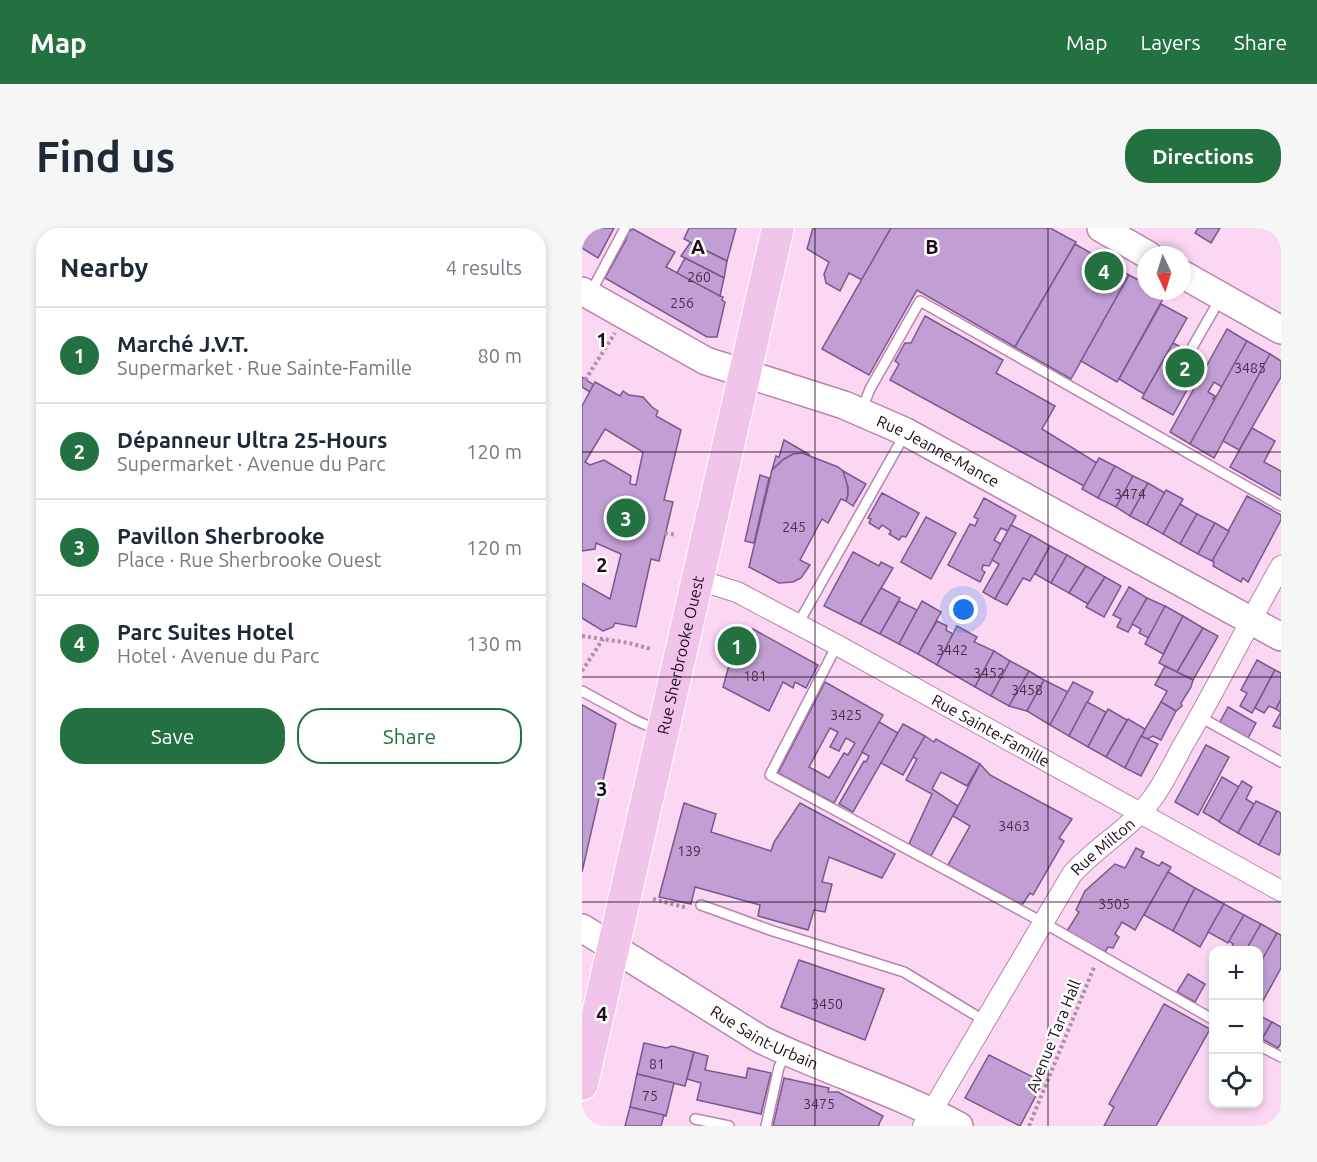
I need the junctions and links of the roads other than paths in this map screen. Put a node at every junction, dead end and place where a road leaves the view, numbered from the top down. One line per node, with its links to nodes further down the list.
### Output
1 (624, 228): 6 (lane)
2 (778, 228): 10 (main road, Rue Sherbrooke Ouest)
3 (1101, 228): 4 (street)
4 (1137, 249)
5 (1191, 279): 7 (street)
6 (585, 293): 10 (street, Rue Jeanne-Mance)
7 (1222, 297): 8 (street); 9 (lane)
8 (1281, 330)
9 (1193, 346)
10 (744, 373): 11 (street, Rue Jeanne-Mance); 15 (main road, Rue Sherbrooke Ouest)
11 (861, 412): 12 (street, Rue Jeanne-Mance); 13 (lane)
12 (906, 432): 16 (street, Rue Jeanne-Mance); 17 (lane)
13 (1281, 506)
14 (1281, 566): 16 (street, Rue Milton)
15 (698, 580): 17 (street, Rue Sainte-Famille); 22 (main road, Rue Sherbrooke Ouest)
16 (1250, 620): 18 (street, Rue Jeanne-Mance); 21 (street, Rue Milton)
17 (798, 624): 19 (street, Rue Sainte-Famille)
18 (1281, 637)
19 (837, 645): 24 (street, Rue Sainte-Famille); 27 (lane)
20 (582, 691): 22 (lane)
21 (1200, 717): 23 (lane); 24 (street, Rue Milton)
22 (662, 732): 29 (main road, Rue Sherbrooke Ouest)
23 (1281, 762)
24 (1139, 814): 25 (street, Rue Sainte-Famille); 27 (street, Rue Milton)
25 (1281, 891)
26 (701, 905): 31 (lane)
27 (1044, 923): 30 (lane); 31 (street, Rue Milton)
28 (582, 928): 29 (street, Rue Saint-Urbain)
29 (613, 948): 33 (street, Rue Saint-Urbain); 35 (main road, Rue Sherbrooke Ouest)
30 (1209, 1017)
31 (985, 1021): 37 (street, Rue Milton)
32 (1263, 1048): 34 (lane)
33 (787, 1052): 37 (street, Rue Saint-Urbain); 39 (lane)
34 (1281, 1058)
35 (582, 1084)
36 (695, 1119): 38 (lane)
37 (927, 1119): 40 (street, Rue Saint-Urbain)
38 (729, 1126)
39 (766, 1126)
40 (959, 1126)

